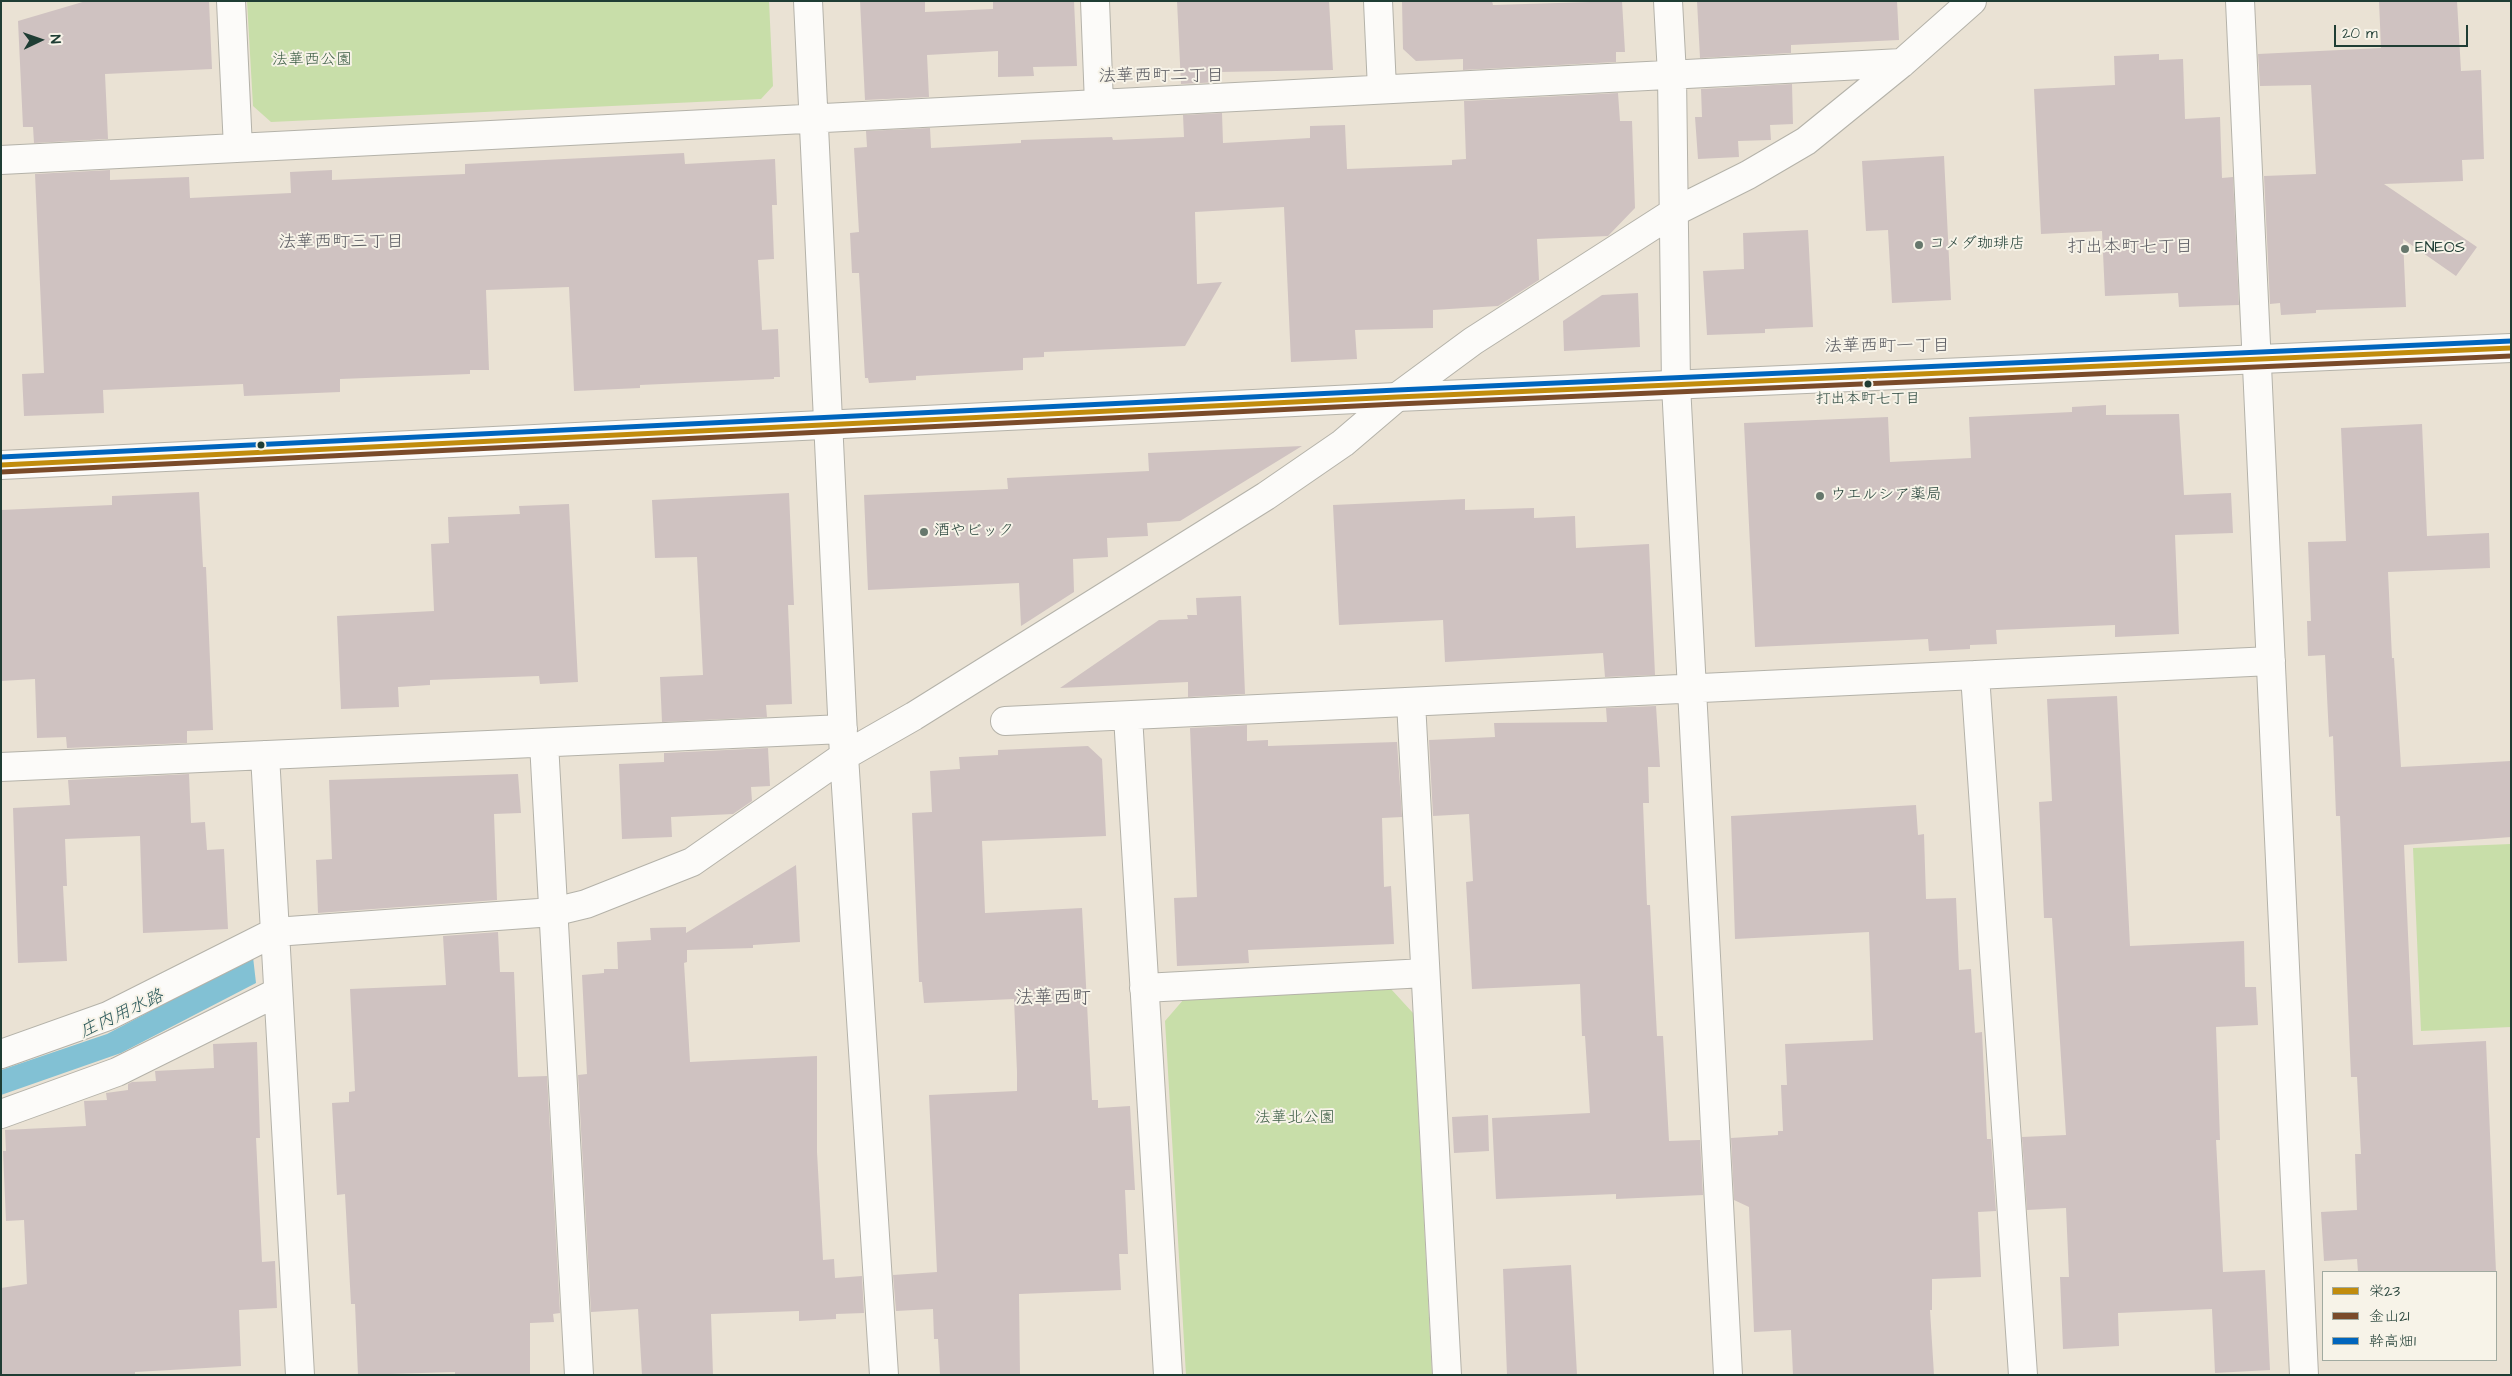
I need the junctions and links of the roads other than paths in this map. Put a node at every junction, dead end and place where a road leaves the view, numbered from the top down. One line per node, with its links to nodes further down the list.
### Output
1 (231, 1): 13 (street)
2 (808, 1): 12 (street)
3 (1095, 1): 11 (street)
4 (1378, 1): 10 (street)
5 (1668, 1): 9 (street)
6 (1972, 1): 8 (street)
7 (2240, 1): 17 (street)
8 (1902, 63): 9 (street); 15 (street)
9 (1672, 75): 10 (street); 15 (street)
10 (1382, 90): 11 (street)
11 (1099, 104): 12 (street)
12 (813, 119): 13 (street); 20 (street)
13 (238, 148): 14 (street)
14 (1, 160)
15 (1674, 212): 18 (street); 19 (street)
16 (2511, 348): 17 (street)
17 (2257, 359): 18 (street); 22 (street)
18 (1676, 385): 19 (street); 24 (street)
19 (1397, 397): 20 (street); 29 (street)
20 (828, 425): 21 (street); 29 (street)
21 (1, 465)
22 (2271, 661): 23 (street); 46 (street)
23 (1975, 675): 24 (street); 45 (street)
24 (1692, 688): 25 (street); 44 (street)
25 (1410, 702): 26 (street); 34 (street)
26 (1128, 716): 27 (street); 35 (street)
27 (1005, 722)
28 (544, 742): 29 (street); 30 (street); 32 (street)
29 (844, 742): 32 (street); 41 (street)
30 (265, 755): 31 (street); 33 (street)
31 (1, 767)
32 (553, 912): 33 (street); 40 (street)
33 (275, 932): 36 (street); 37 (street)
34 (1426, 973): 35 (street); 43 (street)
35 (1144, 988): 42 (street)
36 (278, 992): 38 (street); 39 (street)
37 (1, 1054)
38 (1, 1114)
39 (300, 1375)
40 (579, 1375)
41 (884, 1375)
42 (1168, 1375)
43 (1447, 1375)
44 (1728, 1375)
45 (2023, 1375)
46 (2304, 1375)

